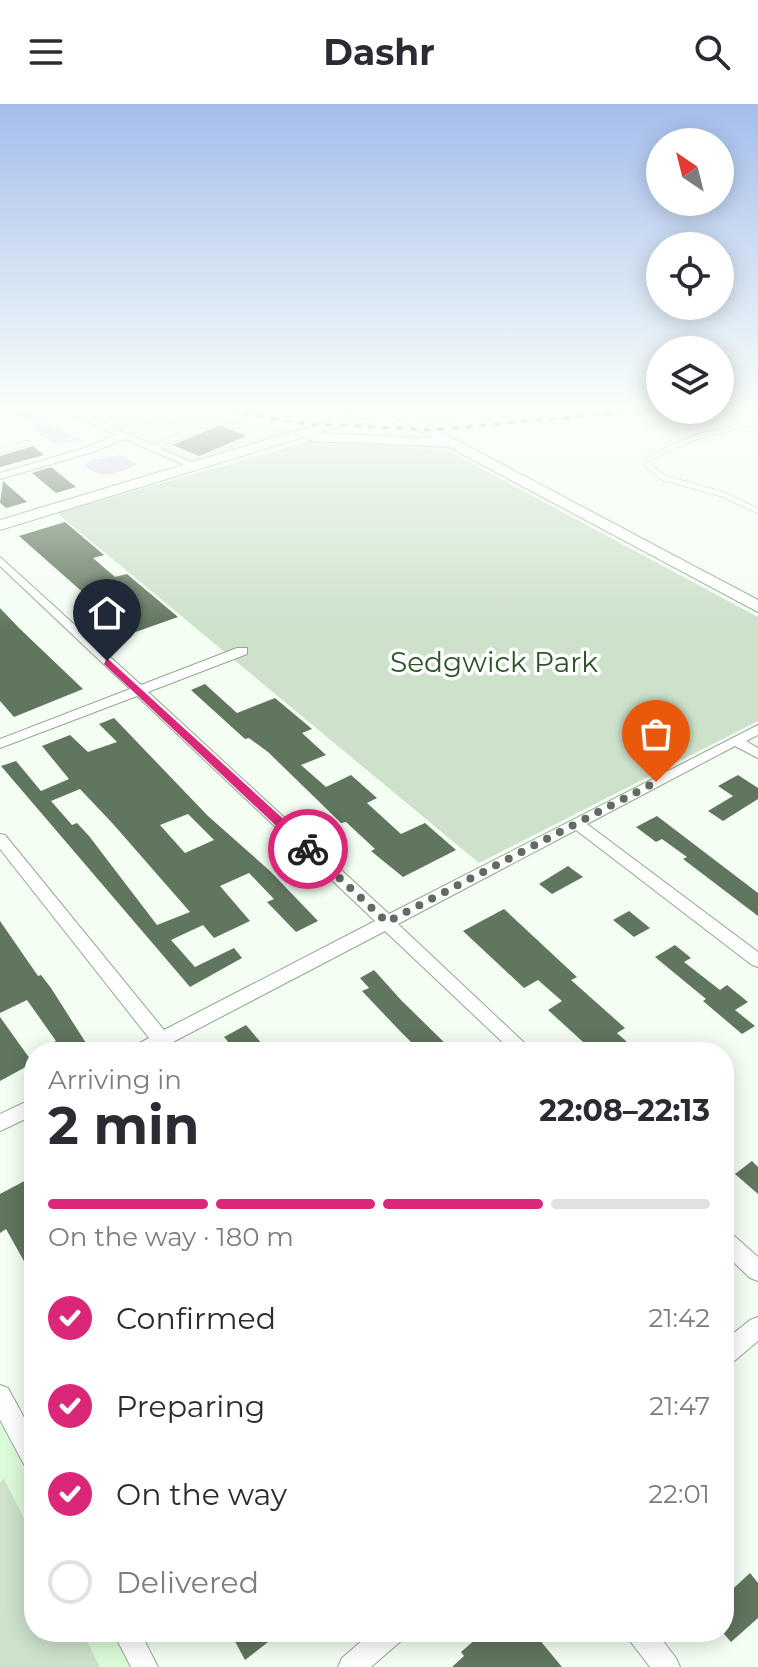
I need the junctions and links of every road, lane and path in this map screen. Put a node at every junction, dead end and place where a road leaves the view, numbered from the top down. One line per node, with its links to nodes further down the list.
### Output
1 (142, 482): 5 (main road)
2 (526, 482): 7 (main road)
3 (678, 482): 4 (lane)
4 (758, 511)
5 (0, 525)
6 (0, 560): 9 (street)
7 (758, 607)
8 (242, 651): 9 (street)
9 (139, 691): 12 (street); 16 (street)
10 (758, 729): 11 (street)
11 (736, 741): 13 (street); 14 (street)
12 (0, 744)
13 (758, 754)
14 (577, 824): 16 (street); 17 (street)
15 (0, 839): 18 (street)
16 (387, 922): 19 (street); 20 (street)
17 (758, 961)
18 (163, 1042)
19 (173, 1042)
20 (514, 1042)
21 (24, 1111): 22 (street)
22 (0, 1123)
23 (734, 1249): 24 (street)
24 (758, 1271)
25 (758, 1327): 26 (street)
26 (734, 1347)
27 (0, 1396): 28 (street)
28 (24, 1441)
29 (131, 1642): 32 (street)
30 (380, 1642): 33 (street)
31 (647, 1642): 34 (street)
32 (145, 1667)
33 (351, 1667)
34 (667, 1667)

